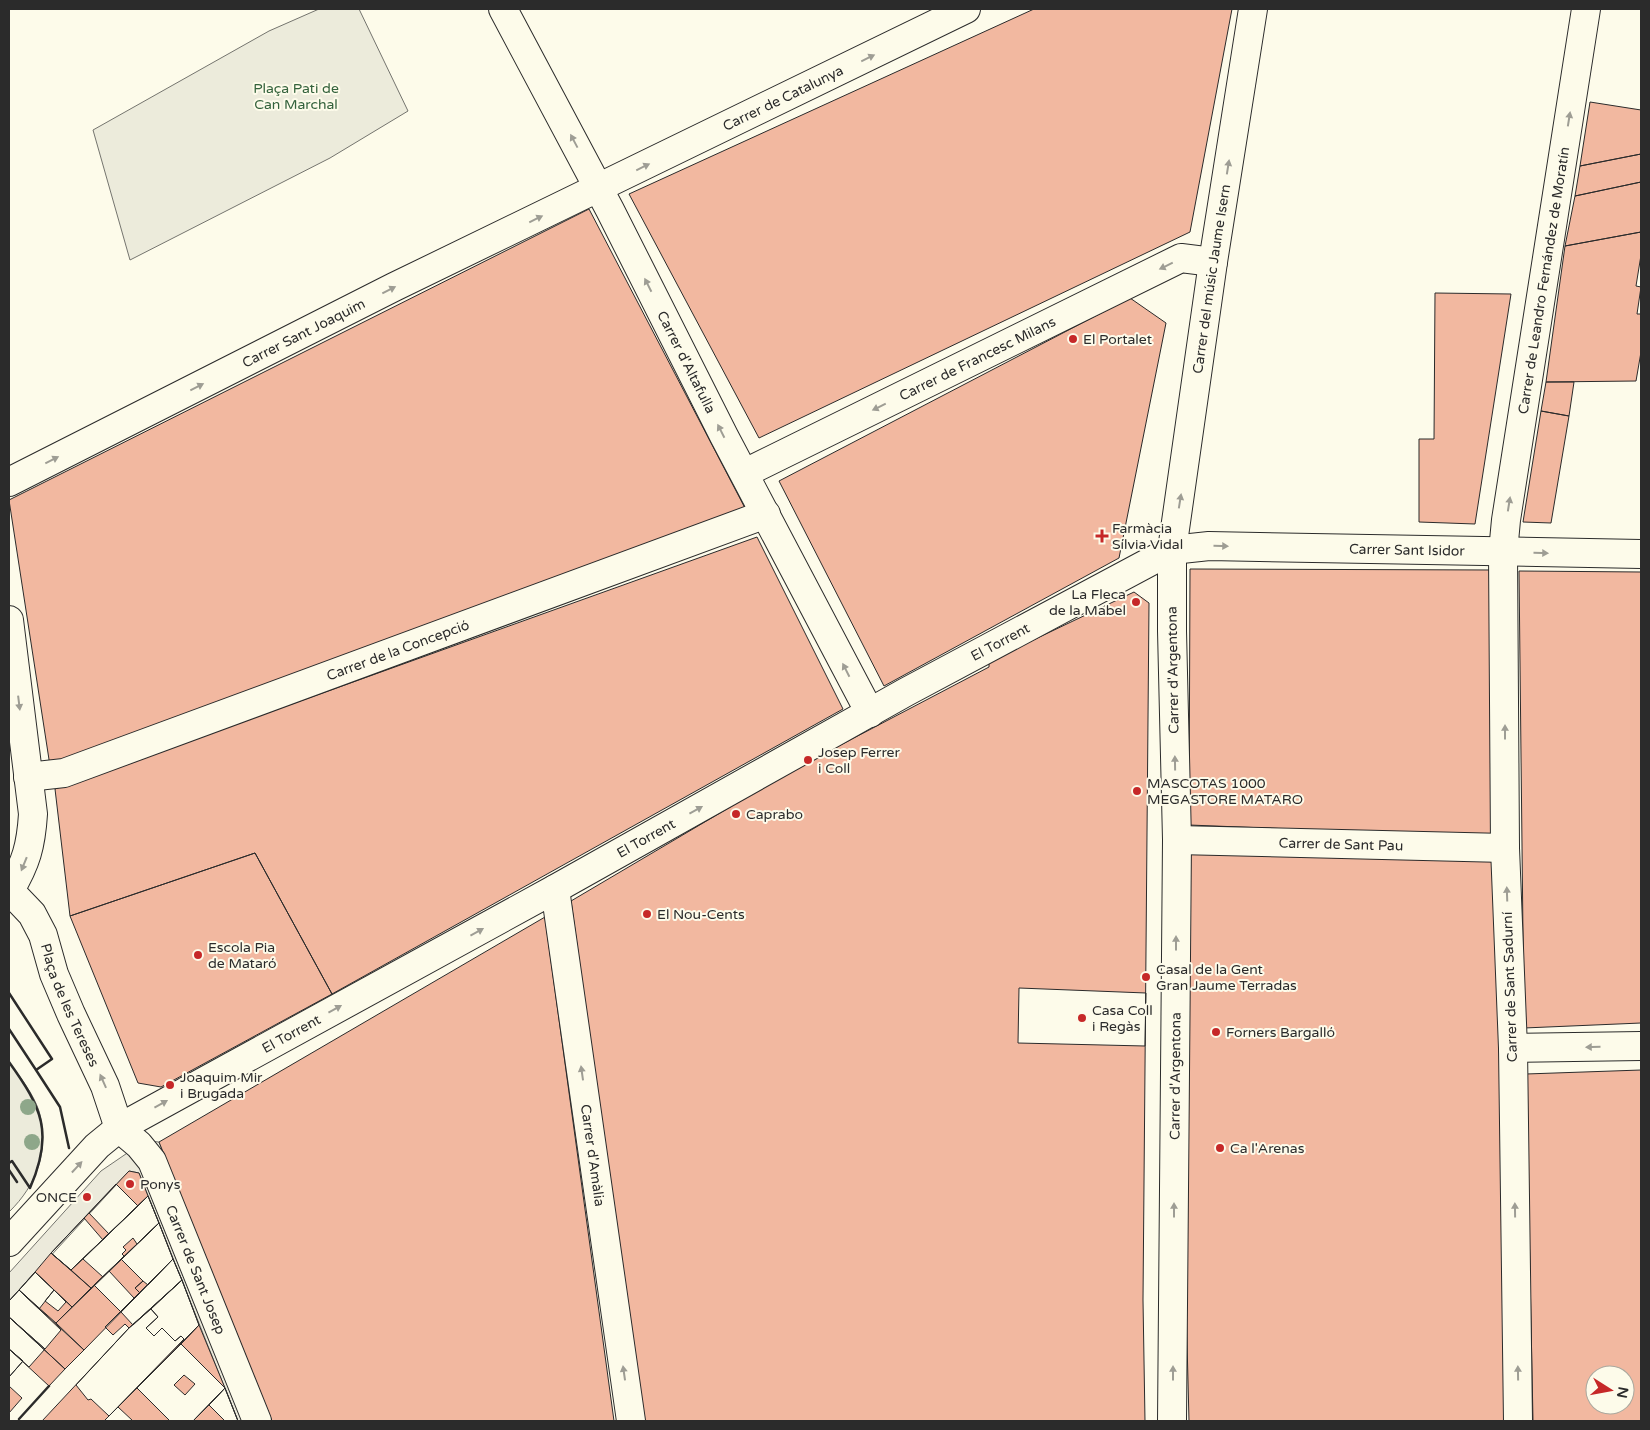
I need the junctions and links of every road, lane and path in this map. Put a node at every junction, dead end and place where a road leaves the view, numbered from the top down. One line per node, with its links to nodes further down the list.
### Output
1 (503, 9): 5 (street, Carrer d'Altafulla, one-way to 1)
2 (966, 9): 5 (street, Carrer de Catalunya, one-way to 2)
3 (1253, 9): 6 (street, Carrer del músic Jaume Isern, one-way to 3)
4 (1586, 9): 11 (street, Carrer de Leandro Fernández de Moratín, one-way to 4)
5 (599, 189): 7 (street, Carrer d'Altafulla, one-way to 5); 8 (street, Carrer Sant Joaquim, one-way to 5)
6 (1213, 262): 7 (street, Carrer de Francesc Milans, one-way to 7); 10 (street, Carrer del músic Jaume Isern, one-way to 6)
7 (745, 473): 9 (street, Carrer d'Altafulla)
8 (9, 482)
9 (766, 514): 14 (street, Carrer d'Altafulla, one-way to 9); 15 (street, Carrer de la Concepció)
10 (1172, 550): 11 (street, Carrer Sant Isidor, one-way to 11); 14 (street, El Torrent); 16 (street, Carrer d'Argentona, one-way to 10)
11 (1503, 552): 12 (street, Carrer Sant Isidor, one-way to 12); 17 (street, Carrer de Sant Sadurní, one-way to 11)
12 (1641, 554)
13 (9, 620): 15 (street, one-way to 15)
14 (870, 713): 18 (street, El Torrent, one-way to 14)
15 (28, 777): 19 (street, one-way to 19)
16 (1177, 840): 17 (street, Carrer de Sant Pau); 26 (street, Carrer d'Argentona, one-way to 16)
17 (1506, 848): 21 (street, Carrer de Sant Sadurní, one-way to 17)
18 (556, 889): 22 (street, El Torrent, one-way to 18); 25 (street, Carrer d'Amàlia, one-way to 18)
19 (9, 890): 22 (street, Plaça de les Tereses, one-way to 19)
20 (1641, 1046): 21 (street, one-way to 21)
21 (1513, 1048): 27 (street, Carrer de Sant Sadurní, one-way to 21)
22 (119, 1128): 23 (street, El Torrent, one-way to 22); 24 (street, Carrer de Sant Josep)
23 (9, 1242)
24 (257, 1421)
25 (631, 1421)
26 (1172, 1421)
27 (1518, 1421)

